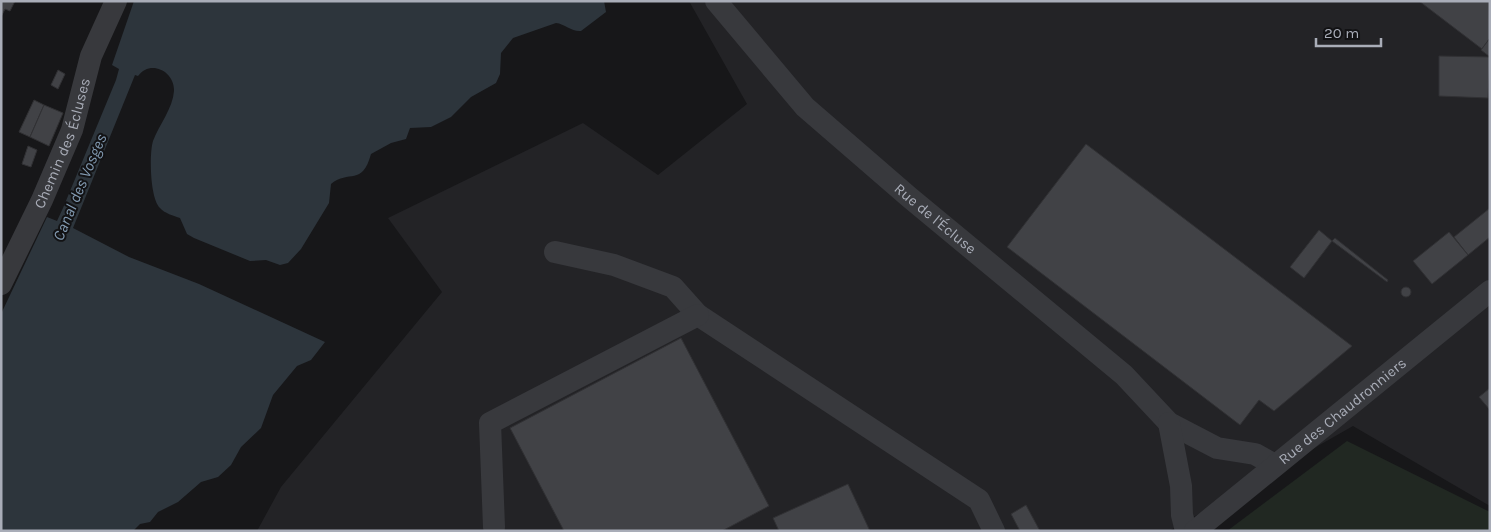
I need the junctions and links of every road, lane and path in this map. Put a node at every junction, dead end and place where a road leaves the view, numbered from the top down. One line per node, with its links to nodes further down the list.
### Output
1 (116, 1): 4 (street, Chemin des Écluses)
2 (716, 1): 7 (street, Rue de l'Écluse)
3 (554, 252): 6 (street)
4 (1, 284)
5 (1490, 291): 8 (street, Rue des Chaudronniers)
6 (698, 315): 9 (street); 10 (street)
7 (1169, 423): 8 (street, Rue de l'Écluse); 11 (street)
8 (1275, 465): 12 (street, Rue des Chaudronniers)
9 (494, 527)
10 (994, 531)
11 (1186, 531)
12 (1196, 531)

